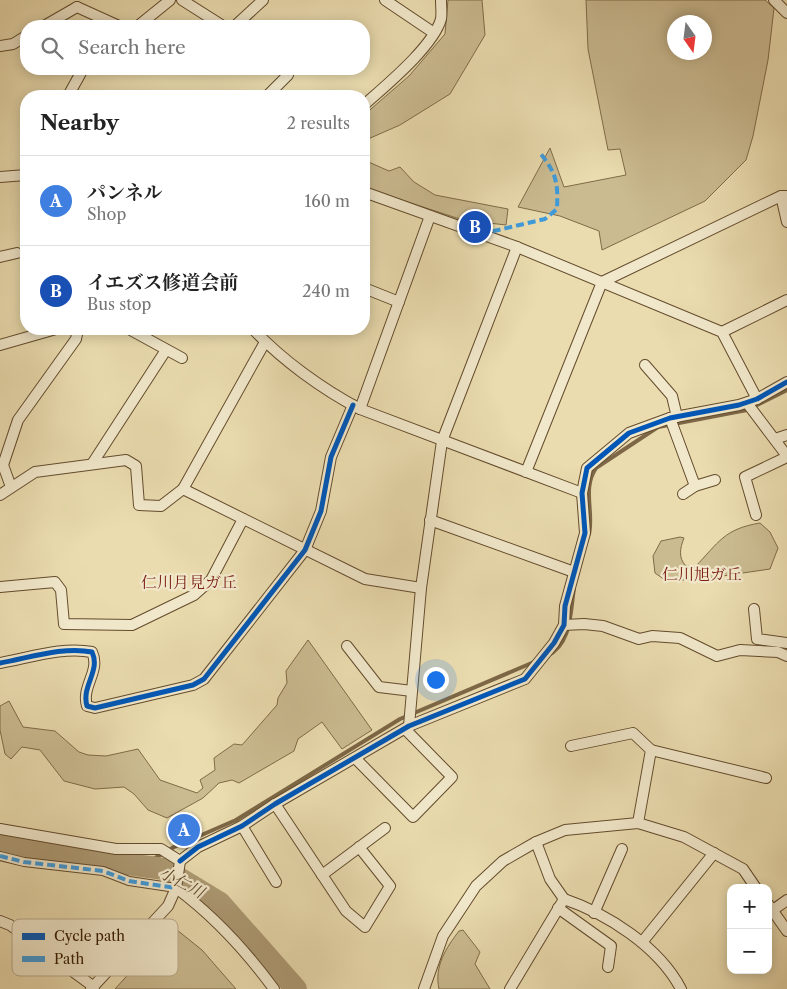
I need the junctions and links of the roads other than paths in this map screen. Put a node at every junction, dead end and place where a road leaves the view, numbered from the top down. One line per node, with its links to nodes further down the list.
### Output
1 (170, 0): 11 (street)
2 (182, 0): 12 (street)
3 (263, 0): 13 (street)
4 (385, 0): 14 (street)
5 (441, 0): 14 (street)
6 (774, 0): 8 (street)
7 (77, 3): 9 (street); 10 (street)
8 (787, 13)
9 (53, 20)
10 (108, 20)
11 (145, 20)
12 (213, 20)
13 (242, 20)
14 (434, 34): 21 (street)
15 (20, 39): 16 (street)
16 (0, 46)
17 (80, 75): 19 (street)
18 (288, 75): 20 (street)
19 (71, 90)
20 (273, 90)
21 (370, 100)
22 (20, 175): 23 (street)
23 (0, 177)
24 (370, 194): 26 (street)
25 (784, 196): 27 (street); 31 (street)
26 (430, 216): 28 (street); 34 (street)
27 (787, 222)
28 (517, 247): 31 (street); 52 (street)
29 (17, 253): 30 (street)
30 (0, 257)
31 (602, 282): 35 (street); 55 (street)
32 (370, 290): 34 (street)
33 (787, 300): 35 (street)
34 (399, 302): 48 (street)
35 (722, 332): 46 (street)
36 (35, 335): 41 (street)
37 (77, 335): 58 (street)
38 (140, 335): 42 (street)
39 (259, 335): 40 (street)
40 (265, 342): 48 (street); 59 (street)
41 (0, 345)
42 (166, 350): 43 (street); 54 (street)
43 (182, 358)
44 (645, 365): 49 (street)
45 (787, 382): 46 (street)
46 (757, 399): 47 (street)
47 (747, 403): 49 (street); 51 (street)
48 (357, 407): 52 (street); 66 (street)
49 (673, 418): 57 (street); 60 (street)
50 (787, 435): 51 (street)
51 (775, 440): 53 (street)
52 (442, 441): 55 (street); 65 (street)
53 (787, 456): 63 (street)
54 (92, 464): 58 (street); 59 (street)
55 (526, 472): 60 (street)
56 (715, 480): 57 (street)
57 (695, 486): 61 (street)
58 (11, 487): 62 (street)
59 (183, 489): 64 (street)
60 (582, 493): 67 (street)
61 (683, 494)
62 (0, 495)
63 (756, 515)
64 (243, 519): 66 (street); 68 (street)
65 (430, 520): 67 (street); 69 (street)
66 (305, 550): 69 (street); 75 (street)
67 (574, 572): 71 (street)
68 (0, 587)
69 (421, 588): 76 (street)
70 (754, 609): 72 (street)
71 (564, 625): 74 (street); 77 (street)
72 (787, 643)
73 (346, 646): 76 (street)
74 (787, 656)
75 (0, 663)
76 (412, 691): 77 (street)
77 (408, 726): 80 (street); 80 (street)
78 (571, 746): 79 (street)
79 (650, 750): 81 (street); 83 (street)
80 (355, 758): 82 (street)
81 (766, 778)
82 (275, 804): 84 (street); 93 (street)
83 (638, 822): 87 (street); 90 (street)
84 (242, 826): 92 (street); 94 (street)
85 (385, 828): 88 (street)
86 (0, 829): 92 (street)
87 (536, 842): 98 (street); 112 (street)
88 (359, 847): 93 (street); 93 (street)
89 (622, 849): 101 (street)
90 (714, 854): 95 (street); 106 (street)
91 (0, 856): 96 (street)
92 (178, 861): 96 (street)
93 (322, 875)
94 (276, 882)
95 (753, 884)
96 (177, 886): 102 (street); 111 (street)
97 (787, 900): 99 (street)
98 (561, 904): 101 (street); 107 (street); 113 (street)
99 (772, 907)
100 (772, 908): 105 (street)
101 (594, 913): 106 (street)
102 (156, 919)
103 (0, 921): 104 (street)
104 (12, 927)
105 (787, 931)
106 (643, 941): 114 (street)
107 (608, 967)
108 (76, 976): 110 (street)
109 (103, 976): 110 (street)
110 (92, 988)
111 (274, 989)
112 (426, 989)
113 (510, 989)
114 (681, 989)

